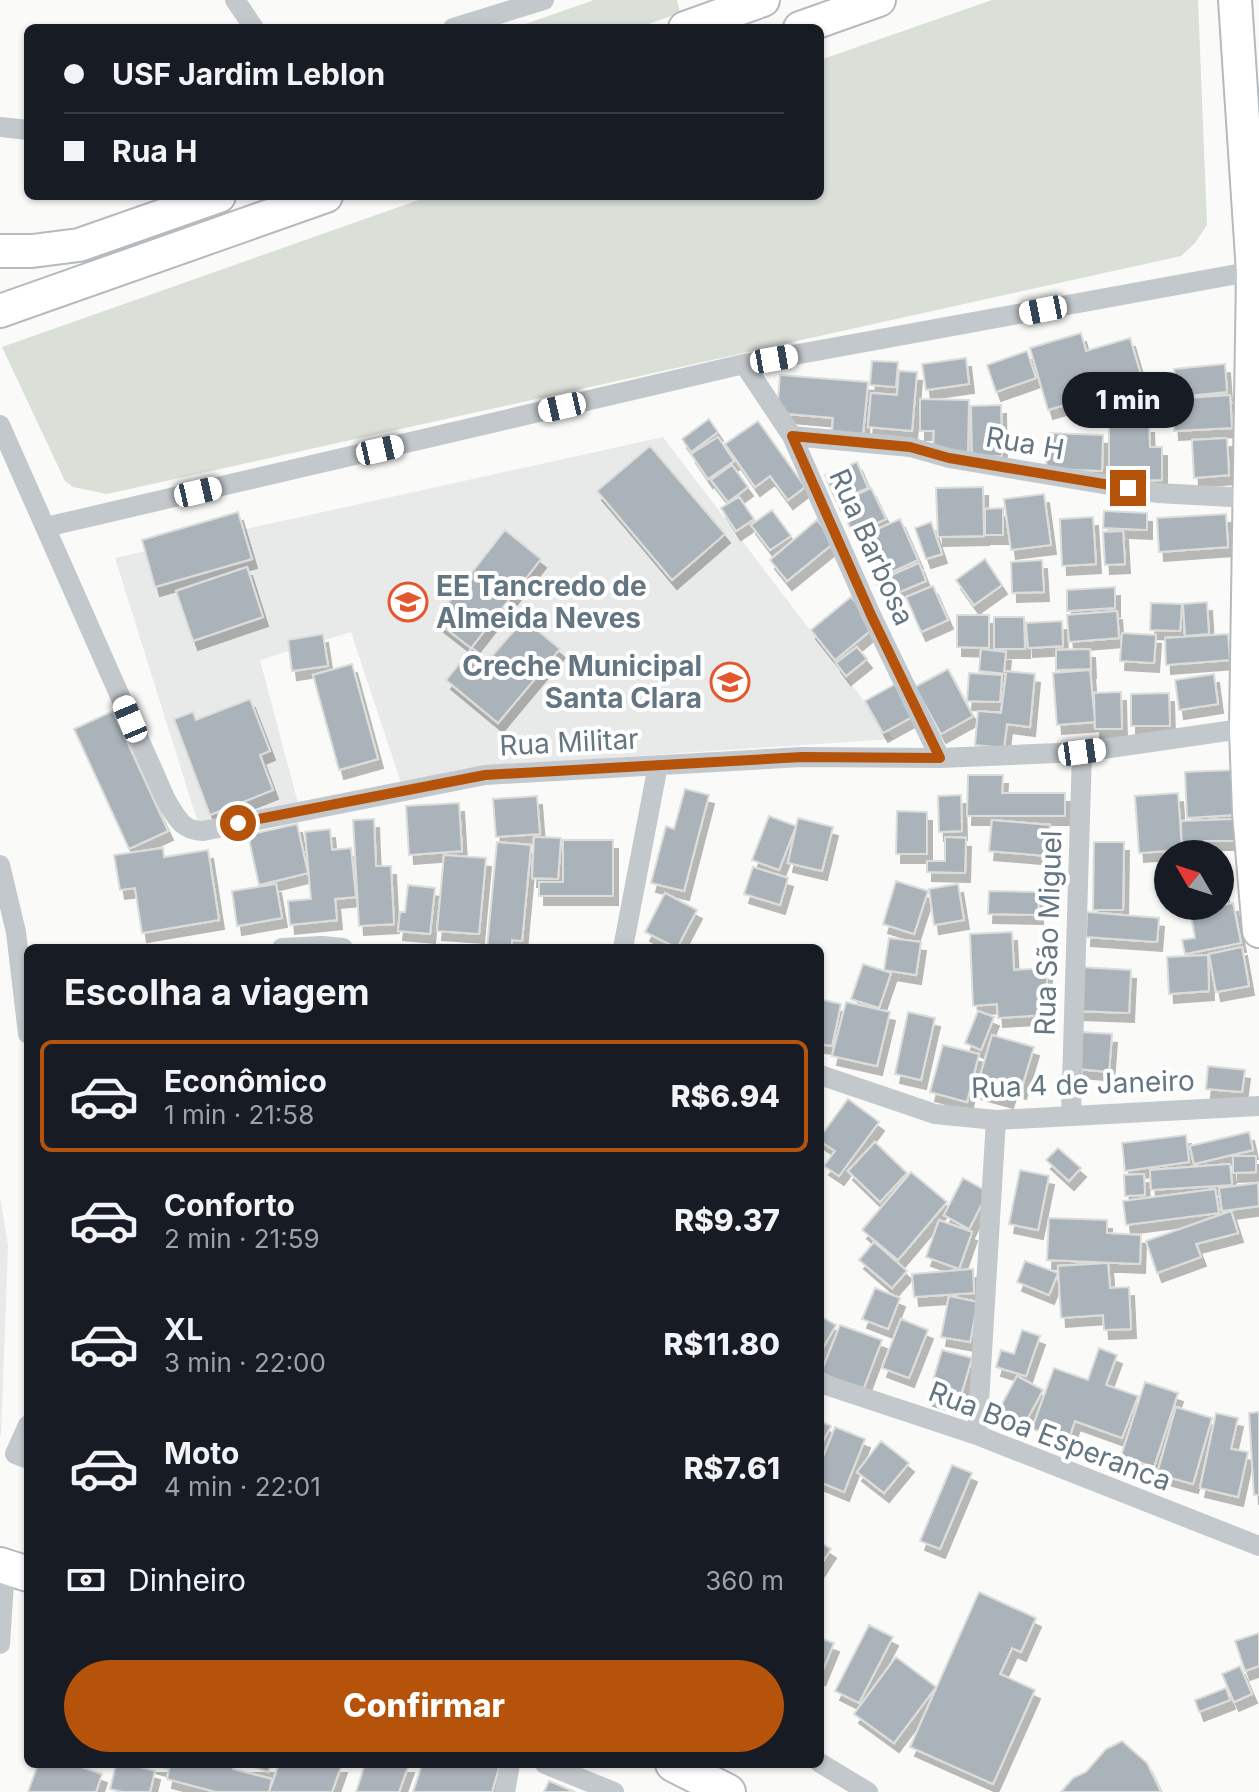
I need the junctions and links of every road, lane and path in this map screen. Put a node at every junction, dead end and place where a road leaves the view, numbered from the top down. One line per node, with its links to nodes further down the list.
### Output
1 (235, 0): 8 (street)
2 (544, 0): 6 (street)
3 (763, 0): 7 (main road)
4 (879, 0): 10 (main road)
5 (1235, 0): 16 (main road)
6 (515, 5): 9 (street)
7 (698, 16)
8 (251, 24)
9 (464, 24)
10 (811, 24)
11 (1, 124): 12 (street)
12 (24, 129)
13 (208, 200): 15 (main road)
14 (315, 200): 17 (main road)
15 (0, 251)
16 (1256, 271): 18 (street); 21 (main road)
17 (0, 311)
18 (744, 364): 20 (street, Rua Barbosa); 22 (street)
19 (0, 425): 22 (street, Rua Militar)
20 (792, 436): 21 (street, Rua H); 25 (street, Rua Barbosa)
21 (1250, 498): 23 (main road)
22 (46, 527): 26 (street, Rua Militar)
23 (1252, 728): 24 (street, Rua Militar); 28 (main road)
24 (1082, 752): 25 (street, Rua Militar); 34 (street, Rua São Miguel)
25 (940, 758): 26 (street, Rua Militar)
26 (658, 765): 29 (street)
27 (0, 865): 30 (street)
28 (1259, 931)
29 (624, 944)
30 (16, 957): 31 (street)
31 (24, 1008)
32 (824, 1076): 35 (street, Rua 4 de Janeiro)
33 (1259, 1106): 34 (street, Rua 4 de Janeiro)
34 (1071, 1115): 35 (street, Rua 4 de Janeiro)
35 (996, 1120): 37 (street)
36 (824, 1384): 37 (street, Rua Boa Esperanca)
37 (977, 1435): 38 (street, Rua Boa Esperanca)
38 (1259, 1546)
39 (11, 1569): 40 (street)
40 (0, 1644)
41 (824, 1765): 48 (street)
42 (509, 1768): 45 (street)
43 (555, 1768): 46 (street)
44 (681, 1768): 47 (highway)
45 (505, 1792)
46 (614, 1792)
47 (728, 1792)
48 (868, 1792)

